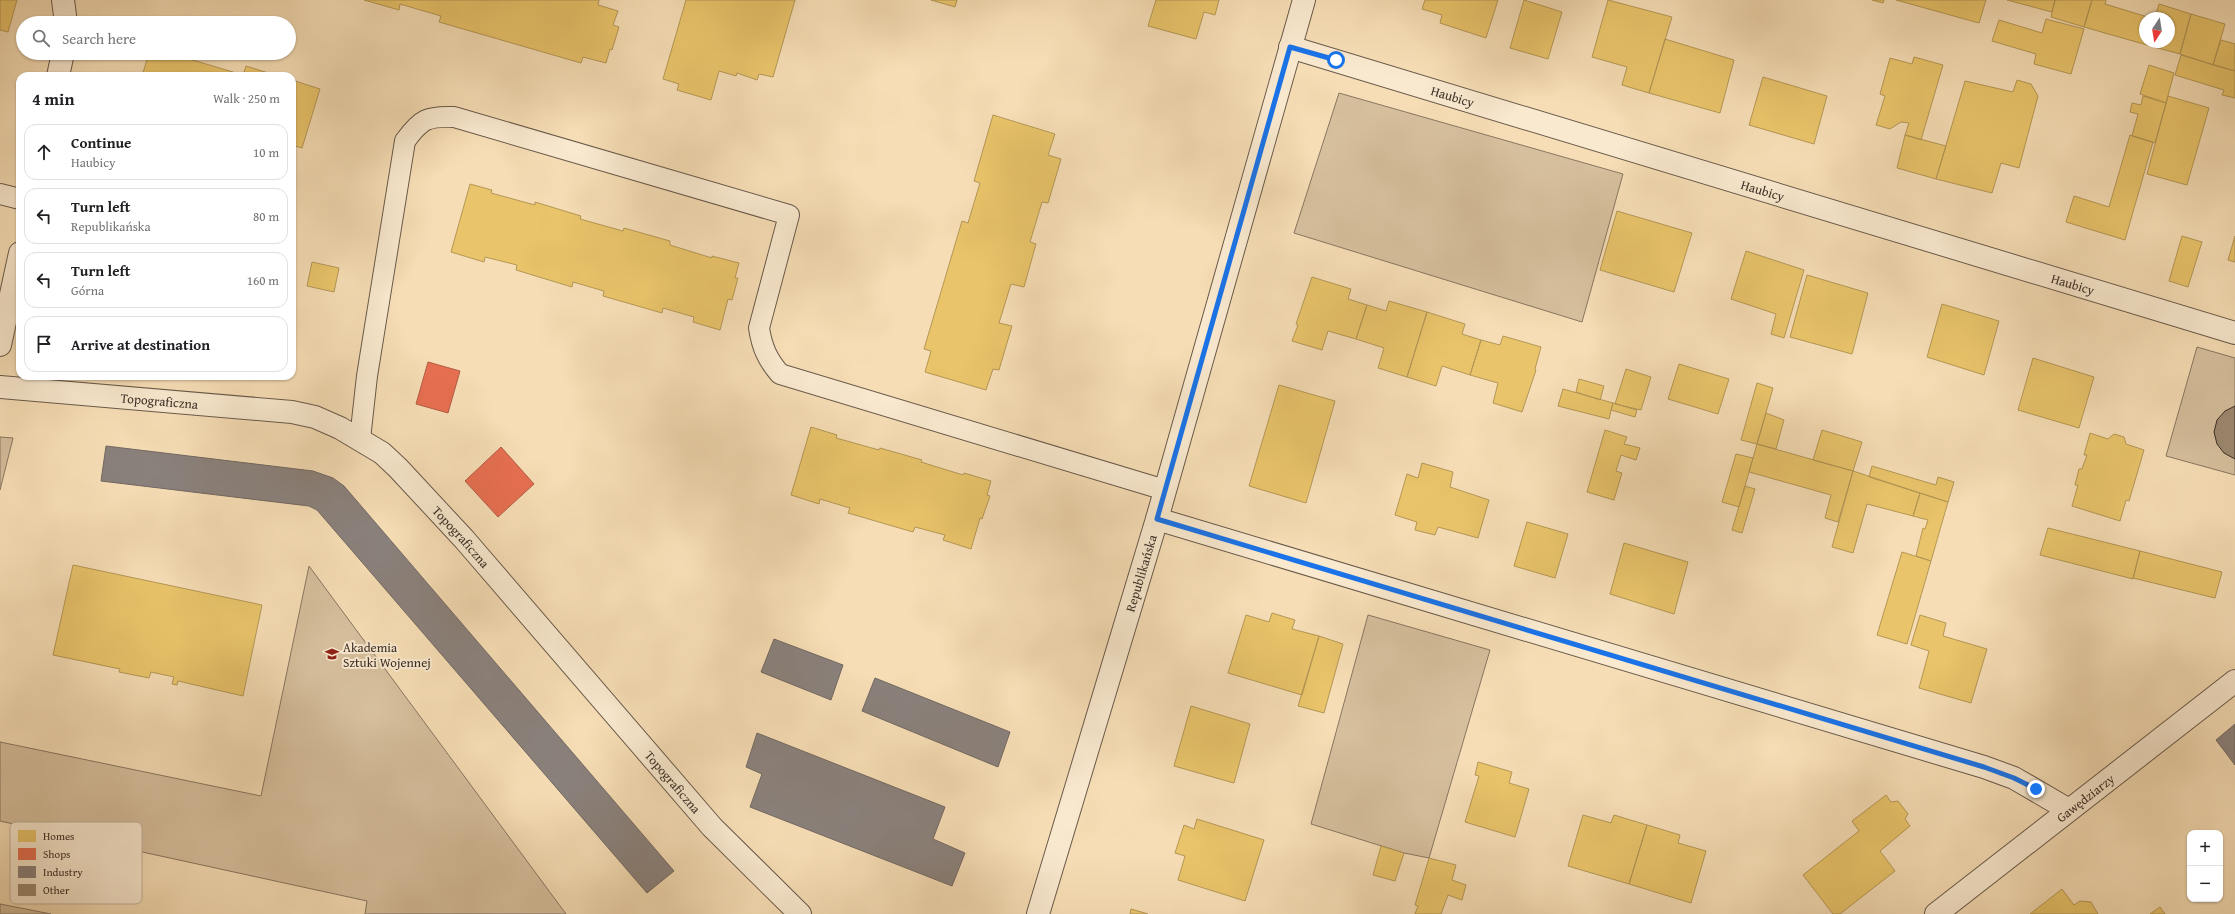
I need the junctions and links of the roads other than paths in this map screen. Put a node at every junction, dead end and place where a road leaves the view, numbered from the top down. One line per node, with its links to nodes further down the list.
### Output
1 (63, 0): 3 (street)
2 (1304, 0): 4 (street, Republikańska)
3 (65, 16)
4 (1290, 47): 10 (street, Haubicy); 14 (street, Republikańska)
5 (61, 60): 6 (street)
6 (59, 72)
7 (0, 194): 8 (lane)
8 (16, 198)
9 (16, 271): 11 (street)
10 (2235, 333)
11 (0, 345)
12 (0, 387): 13 (street, Topograficzna)
13 (360, 439): 14 (lane); 18 (street, Topograficzna)
14 (1165, 490): 15 (street, Republikańska)
15 (1157, 519): 17 (street); 19 (street, Republikańska)
16 (2235, 682): 17 (street, Gawędziarzy)
17 (2069, 810): 20 (street, Gawędziarzy)
18 (800, 914)
19 (1038, 914)
20 (1936, 914)

